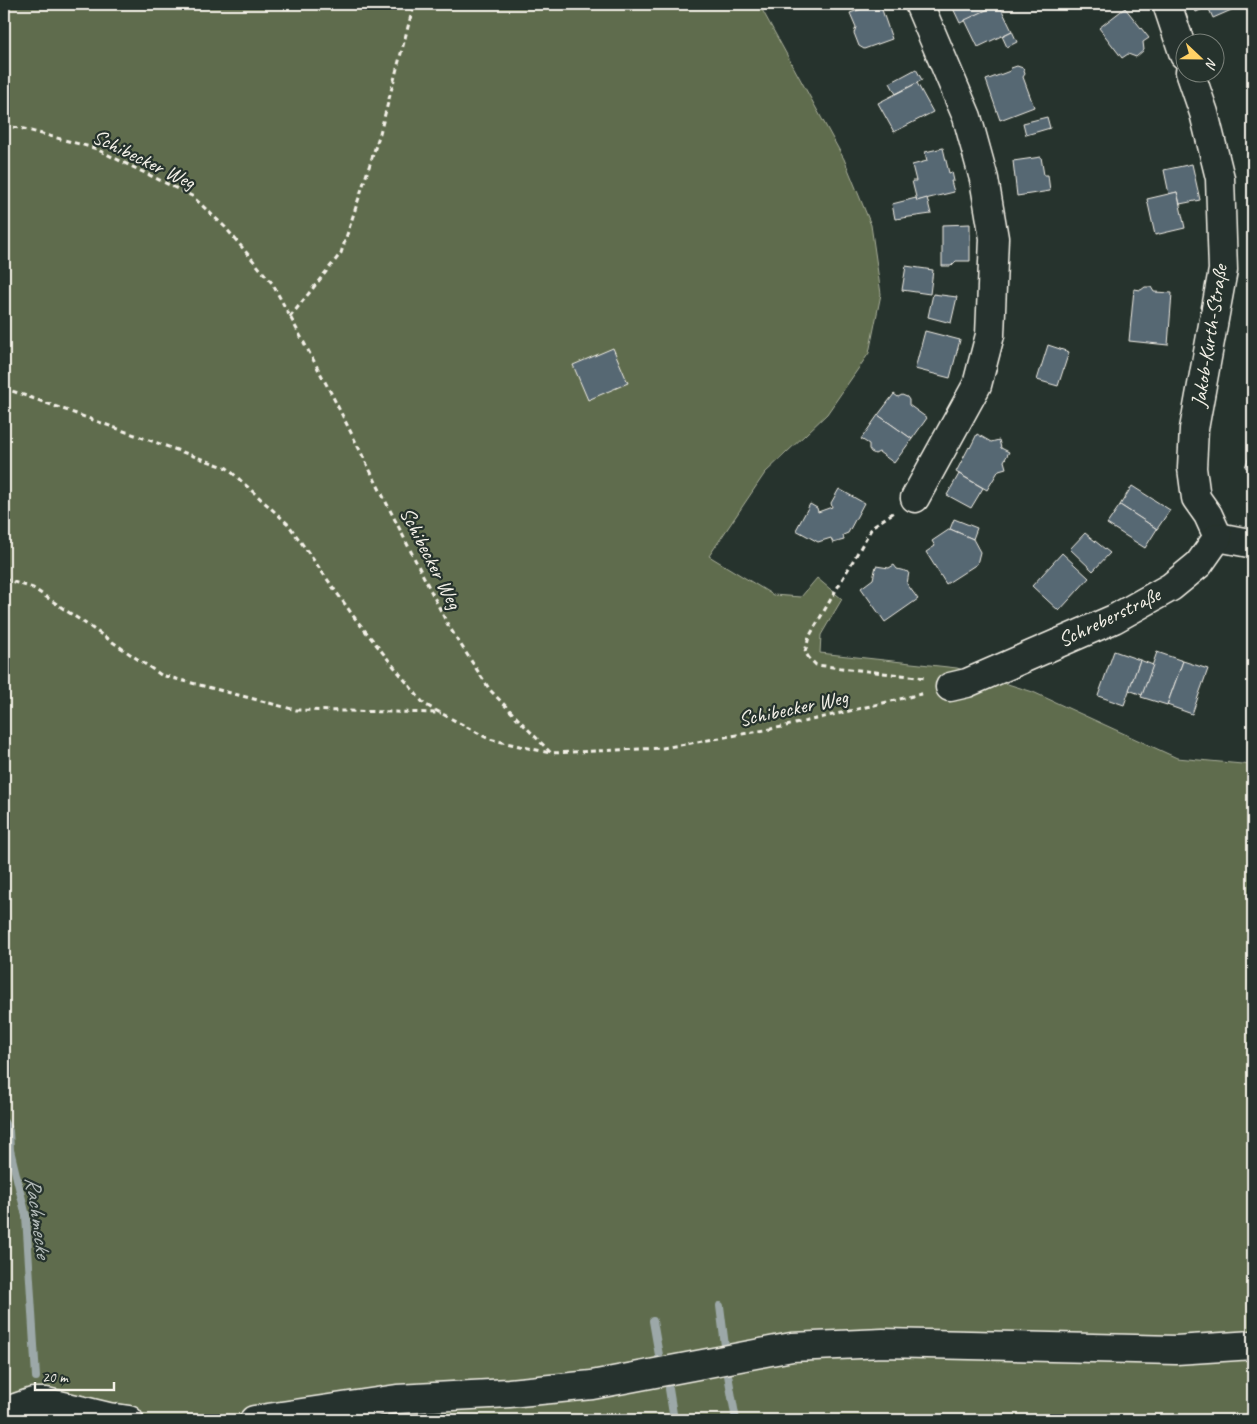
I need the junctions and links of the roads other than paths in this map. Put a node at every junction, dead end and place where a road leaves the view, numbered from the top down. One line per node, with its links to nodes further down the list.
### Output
1 (919, 4): 5 (street)
2 (1167, 4): 3 (street)
3 (1176, 32)
4 (1193, 82): 6 (street, Jakob-Kurth-Straße)
5 (915, 498)
6 (1218, 537): 7 (street); 8 (street, Schreberstraße)
7 (1253, 543)
8 (958, 685)
9 (1253, 1345): 12 (street)
10 (4, 1412): 11 (street)
11 (129, 1420)
12 (254, 1420)

